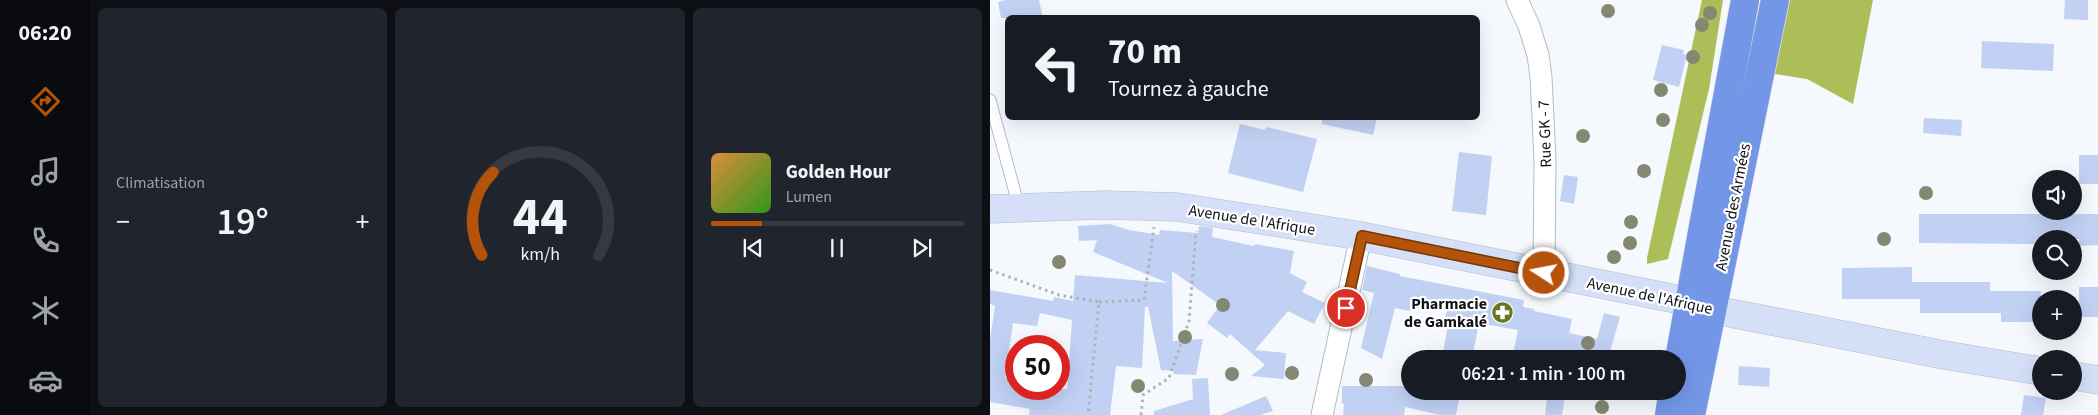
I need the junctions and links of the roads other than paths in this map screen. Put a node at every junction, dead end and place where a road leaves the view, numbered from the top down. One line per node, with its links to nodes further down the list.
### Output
1 (1517, 0): 7 (street, Rue GK - 7)
2 (1745, 0): 8 (highway, Avenue des Armées)
3 (1775, 0): 8 (highway, Avenue des Armées)
4 (990, 100): 5 (lane)
5 (999, 212): 6 (main road, Avenue de l'Afrique)
6 (1362, 236): 7 (main road, Avenue de l'Afrique); 14 (street)
7 (1544, 273): 8 (main road, Avenue de l'Afrique)
8 (1700, 306): 9 (highway, Avenue des Armées); 10 (main road, Avenue de l'Afrique); 16 (highway, Avenue des Armées)
9 (1684, 350)
10 (2032, 370)
11 (2082, 377): 12 (main road)
12 (2098, 380)
13 (1672, 400): 15 (highway)
14 (1322, 415)
15 (1669, 415)
16 (1691, 415)

